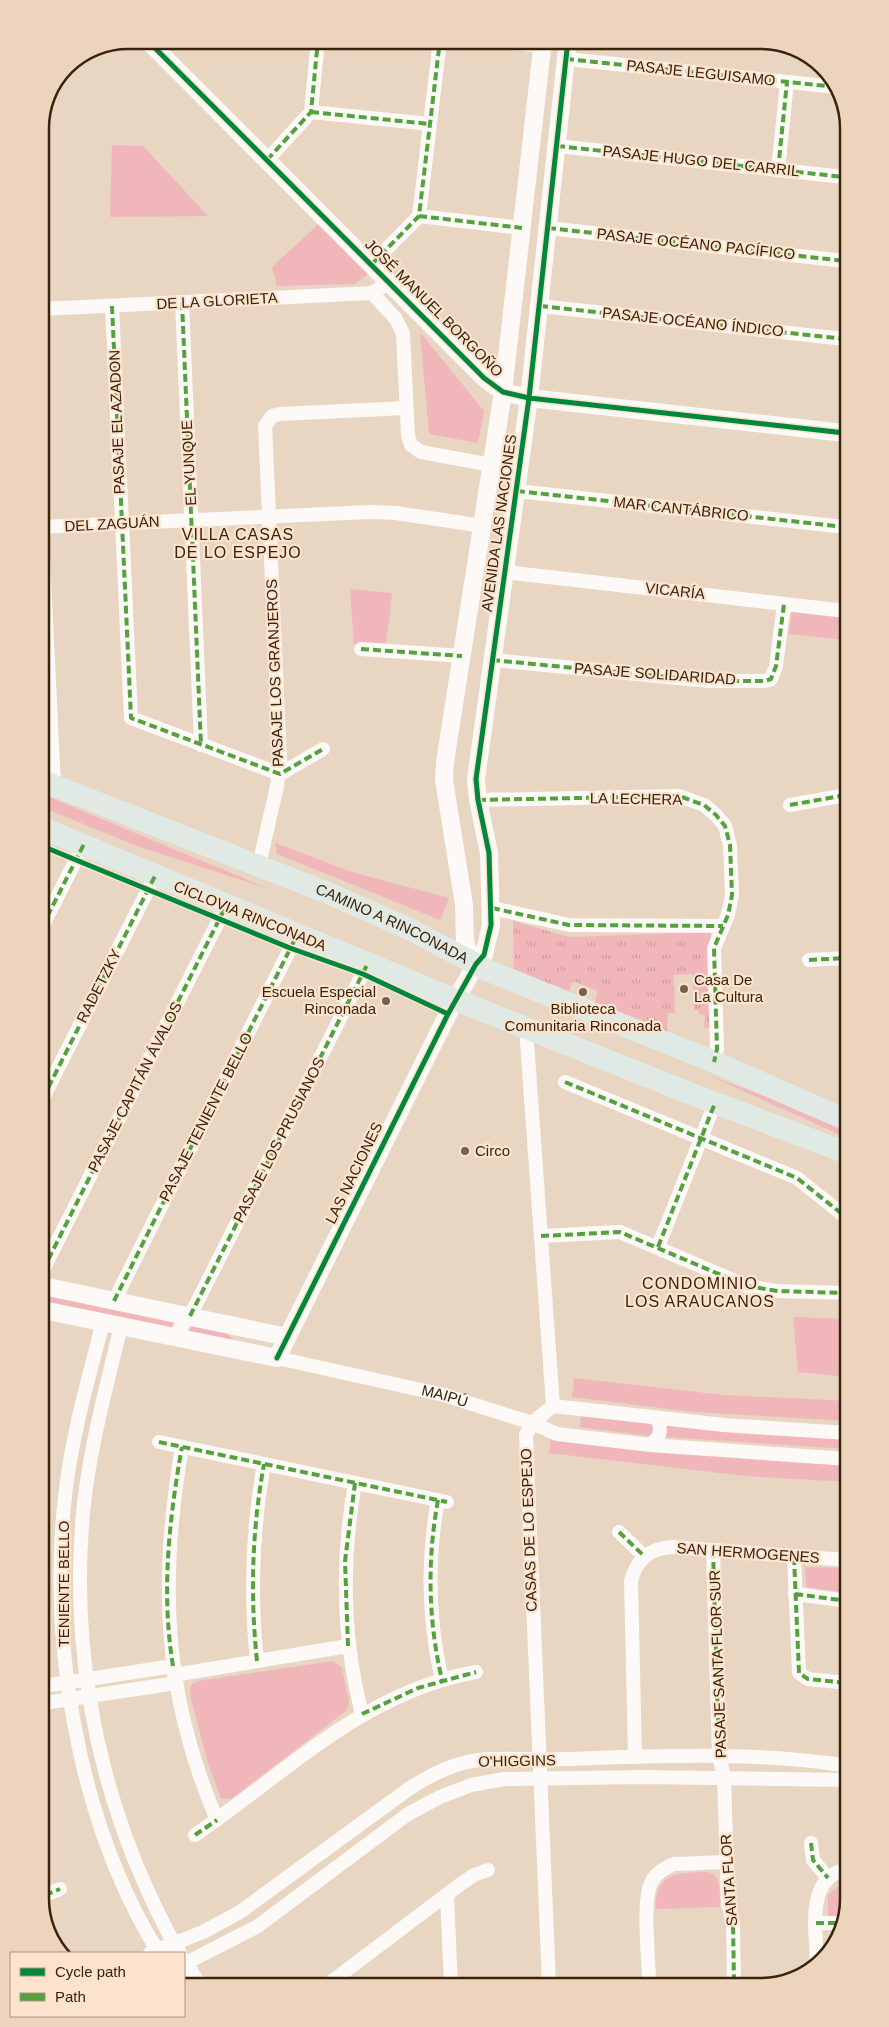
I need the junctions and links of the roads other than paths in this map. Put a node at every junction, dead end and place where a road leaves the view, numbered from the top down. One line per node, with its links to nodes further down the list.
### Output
1 (156, 49): 12 (street, JOSÉ MANUEL BORGOÑO)
2 (317, 49): 9 (street)
3 (439, 49): 10 (street)
4 (541, 49): 16 (street, AVENIDA LAS NACIONES)
5 (567, 49): 6 (street, AVENIDA LAS NACIONES)
6 (566, 59): 7 (street, PASAJE LEGUISAMO); 11 (street, AVENIDA LAS NACIONES)
7 (787, 82): 8 (street, PASAJE LEGUISAMO); 13 (street)
8 (828, 86)
9 (311, 112): 10 (street); 12 (street)
10 (430, 124): 15 (street)
11 (557, 146): 13 (street, PASAJE HUGO DEL CARRIL); 17 (street, AVENIDA LAS NACIONES)
12 (267, 160): 19 (street, JOSÉ MANUEL BORGOÑO)
13 (778, 170): 14 (street, PASAJE HUGO DEL CARRIL)
14 (840, 177)
15 (419, 216): 16 (street); 19 (street)
16 (522, 228): 27 (street, AVENIDA LAS NACIONES)
17 (548, 228): 18 (street, PASAJE OCÉANO PACÍFICO); 24 (street, AVENIDA LAS NACIONES)
18 (840, 260)
19 (372, 264): 20 (street, JOSÉ MANUEL BORGOÑO)
20 (390, 282): 21 (street, DE LA GLORIETA); 27 (street, JOSÉ MANUEL BORGOÑO)
21 (372, 293): 22 (street, DE LA GLORIETA); 29 (street)
22 (182, 302): 23 (street, DE LA GLORIETA); 35 (street, EL YUNQUE)
23 (112, 306): 25 (street, DE LA GLORIETA); 36 (street, PASAJE EL AZADON)
24 (540, 306): 26 (street, PASAJE OCÉANO ÍNDICO); 28 (street, AVENIDA LAS NACIONES)
25 (49, 309)
26 (840, 338)
27 (504, 392): 28 (street, JOSÉ MANUEL BORGOÑO); 31 (street, AVENIDA LAS NACIONES)
28 (529, 398): 30 (street, JOSÉ MANUEL BORGOÑO); 32 (street, AVENIDA LAS NACIONES)
29 (406, 408): 31 (street); 34 (street, PASAJE LOS GRANJEROS)
30 (840, 432)
31 (492, 464): 32 (street); 37 (street, AVENIDA LAS NACIONES)
32 (519, 470): 33 (street, AVENIDA LAS NACIONES)
33 (516, 490): 38 (street, MAR CANTÁBRICO); 40 (street, AVENIDA LAS NACIONES)
34 (269, 517): 35 (street, DEL ZAGUÁN); 37 (street, DEL ZAGUÁN); 48 (street, PASAJE LOS GRANJEROS)
35 (192, 520): 36 (street, DEL ZAGUÁN); 46 (street, EL YUNQUE)
36 (121, 524): 39 (street, DEL ZAGUÁN); 46 (street, PASAJE EL AZADON)
37 (482, 526): 44 (street, AVENIDA LAS NACIONES)
38 (840, 526)
39 (49, 528)
40 (505, 572): 41 (street, VICARÍA); 45 (street, AVENIDA LAS NACIONES)
41 (784, 604): 42 (street, VICARÍA); 45 (street, PASAJE SOLIDARIDAD)
42 (840, 610)
43 (361, 649): 44 (street)
44 (462, 656): 65 (street, AVENIDA LAS NACIONES)
45 (492, 660): 51 (street, AVENIDA LAS NACIONES)
46 (201, 744): 48 (street)
47 (323, 749): 48 (street)
48 (280, 774): 55 (street, PASAJE LOS GRANJEROS)
49 (49, 784): 55 (main road, CAMINO A RINCONADA)
50 (840, 796): 52 (street)
51 (478, 800): 58 (street, AVENIDA LAS NACIONES); 60 (street, LA LECHERA)
52 (790, 804)
53 (49, 831): 54 (main road)
54 (84, 844): 56 (main road); 59 (street)
55 (259, 865): 65 (main road, CAMINO A RINCONADA)
56 (156, 874): 57 (main road); 70 (street, RADETZKY)
57 (227, 904): 61 (main road); 78 (street, PASAJE CAPITÁN ÁVALOS)
58 (492, 908): 60 (street); 65 (street, AVENIDA LAS NACIONES)
59 (49, 914)
60 (723, 926): 68 (street, LA LECHERA)
61 (298, 933): 64 (main road); 81 (street, PASAJE TENIENTE BELLO)
62 (840, 958): 63 (street)
63 (809, 960)
64 (368, 963): 66 (main road); 83 (street, PASAJE LOS PRUSIANOS)
65 (476, 964): 66 (street, AVENIDA LAS NACIONES); 68 (main road, CAMINO A RINCONADA)
66 (456, 1000): 67 (main road); 88 (street, LAS NACIONES)
67 (526, 1028): 71 (main road); 76 (street)
68 (714, 1062): 72 (main road, CAMINO A RINCONADA)
69 (565, 1082): 73 (street)
70 (49, 1086)
71 (715, 1103): 73 (street); 74 (main road)
72 (840, 1117)
73 (700, 1137): 75 (street); 77 (street)
74 (840, 1150)
75 (840, 1212)
76 (541, 1236): 77 (street); 90 (street)
77 (658, 1247): 80 (street)
78 (49, 1258)
79 (49, 1287): 81 (street)
80 (840, 1293)
81 (114, 1301): 83 (street)
82 (49, 1311): 84 (street, MAIPÚ)
83 (190, 1316): 85 (street); 87 (street, PASAJE LOS PRUSIANOS)
84 (103, 1322): 86 (street, MAIPÚ); 113 (street, TENIENTE BELLO)
85 (224, 1324): 88 (street); 89 (street)
86 (121, 1326): 87 (street, MAIPÚ); 111 (street, TENIENTE BELLO)
87 (174, 1336): 89 (street, MAIPÚ)
88 (287, 1337): 89 (street, LAS NACIONES)
89 (274, 1358): 92 (street, MAIPÚ)
90 (553, 1406): 91 (street); 92 (street)
91 (657, 1418): 93 (street); 95 (street)
92 (532, 1423): 95 (street, MAIPÚ); 122 (street, CASAS DE LO ESPEJO)
93 (840, 1433)
94 (159, 1442): 96 (street)
95 (650, 1445): 97 (street, MAIPÚ)
96 (182, 1447): 98 (street); 110 (street)
97 (840, 1458)
98 (264, 1464): 99 (street); 108 (street)
99 (355, 1483): 107 (street); 112 (street)
100 (619, 1532): 102 (street)
101 (713, 1550): 102 (street, SAN HERMOGENES); 103 (street, SAN HERMOGENES); 120 (street, PASAJE SANTA FLOR SUR)
102 (644, 1556): 121 (street)
103 (794, 1557): 104 (street, SAN HERMOGENES); 105 (street)
104 (840, 1560)
105 (796, 1594): 106 (street); 114 (street)
106 (840, 1600)
107 (348, 1646): 108 (street); 119 (street)
108 (257, 1661): 110 (street)
109 (476, 1672): 112 (street)
110 (174, 1674): 111 (street); 116 (street); 127 (street)
111 (87, 1679): 113 (street); 116 (street, TENIENTE BELLO)
112 (442, 1680): 119 (street)
113 (67, 1682): 115 (street); 117 (street, TENIENTE BELLO)
114 (840, 1682)
115 (49, 1685)
116 (89, 1696): 117 (street); 140 (street, TENIENTE BELLO)
117 (70, 1699): 118 (street); 139 (street, TENIENTE BELLO)
118 (49, 1702)
119 (362, 1714): 127 (street)
120 (719, 1755): 121 (street, O'HIGGINS); 123 (street, O'HIGGINS); 124 (street, PASAJE SANTA FLOR SUR)
121 (636, 1757): 122 (street, O'HIGGINS)
122 (539, 1760): 125 (street, CASAS DE LO ESPEJO); 141 (street, O'HIGGINS)
123 (840, 1765)
124 (724, 1777): 125 (street, O'HIGGINS); 126 (street, O'HIGGINS); 130 (street, SANTA FLOR)
125 (540, 1779): 143 (street, O'HIGGINS); 148 (street, CASAS DE LO ESPEJO)
126 (840, 1780)
127 (217, 1820): 128 (street)
128 (195, 1836)
129 (811, 1843): 133 (street)
130 (727, 1862): 149 (street); 150 (street, SANTA FLOR)
131 (488, 1870): 136 (street)
132 (840, 1873): 133 (street)
133 (828, 1878): 138 (street)
134 (60, 1889): 135 (street)
135 (49, 1893)
136 (447, 1896): 146 (street); 147 (street)
137 (837, 1922): 138 (street)
138 (816, 1923): 142 (street)
139 (156, 1952)
140 (180, 1952)
141 (185, 1955)
142 (817, 1955)
143 (185, 1956)
144 (185, 1962): 145 (street, TENIENTE BELLO)
145 (196, 1978)
146 (336, 1978)
147 (451, 1978)
148 (549, 1978)
149 (649, 1978)
150 (734, 1978)

